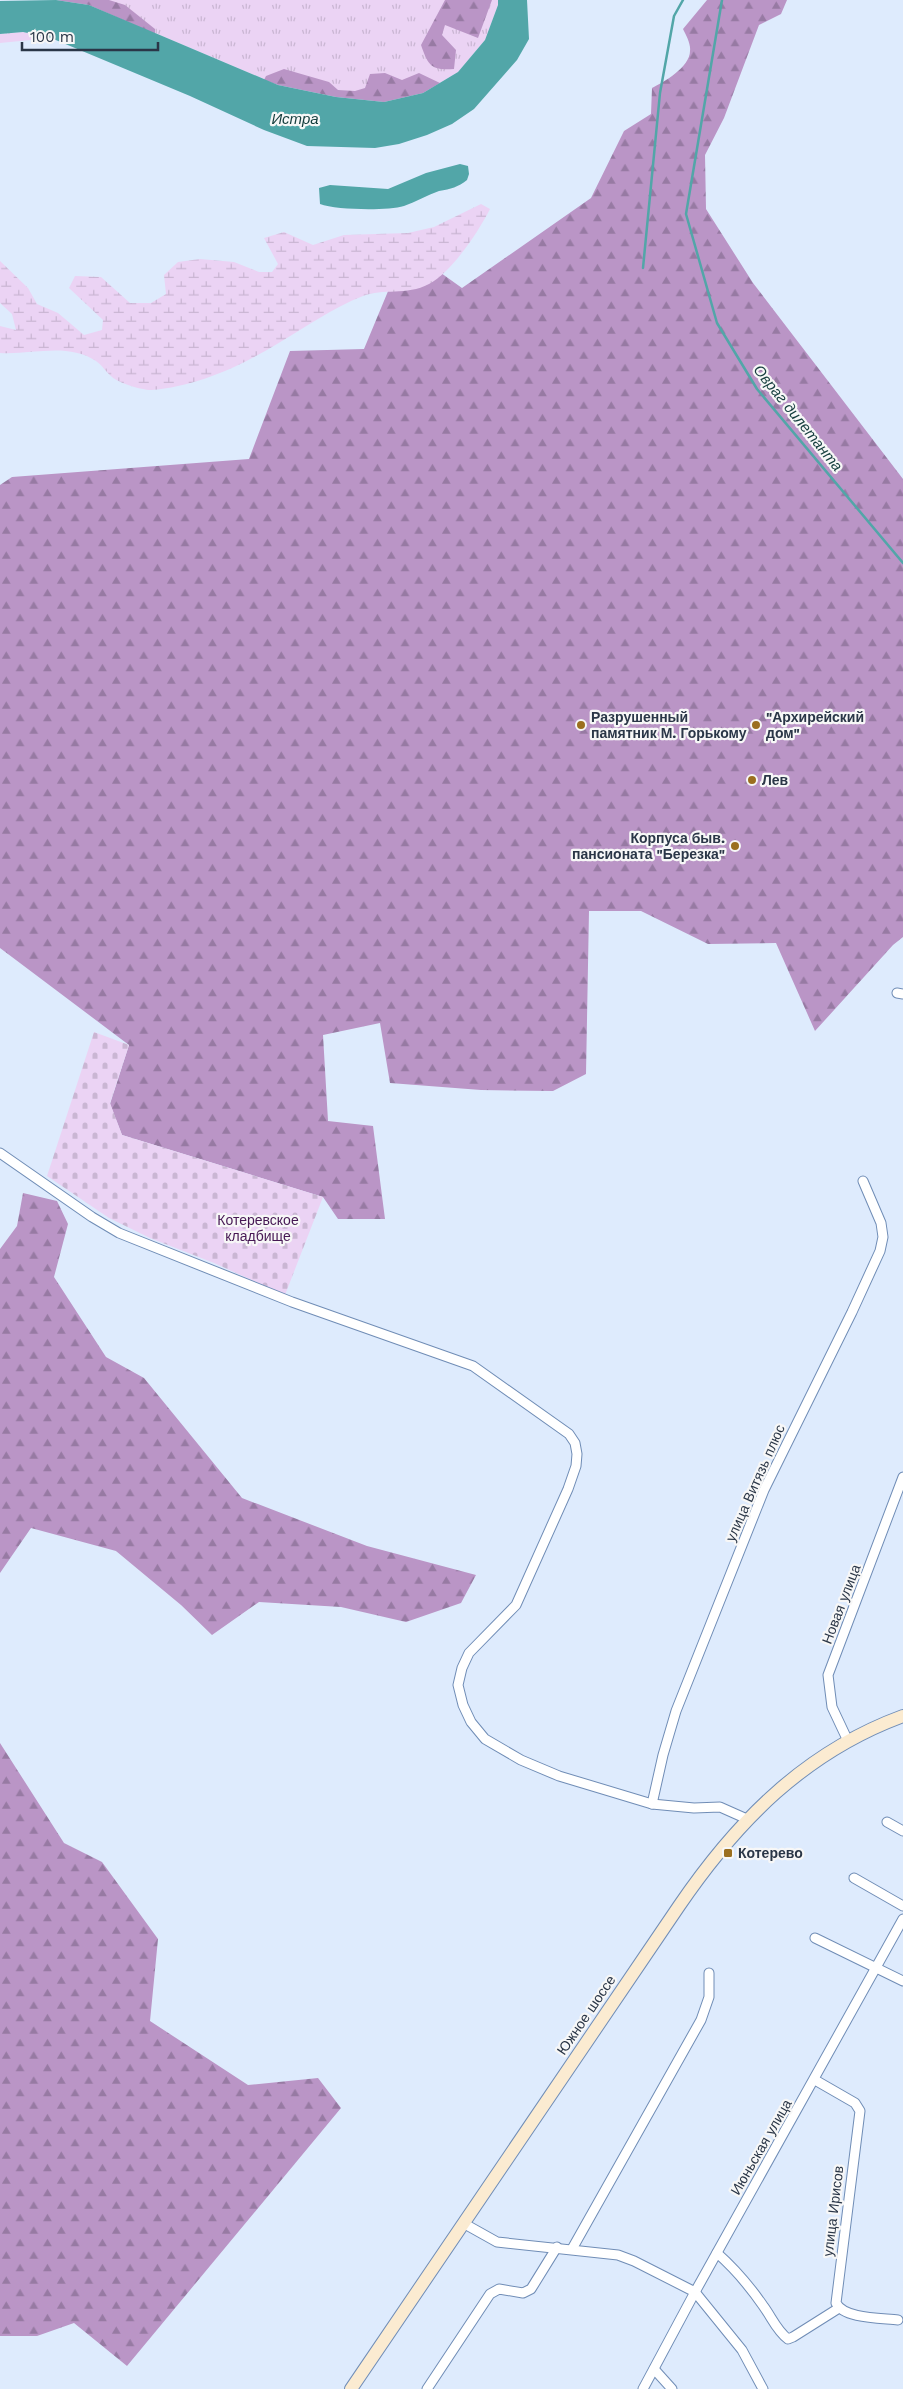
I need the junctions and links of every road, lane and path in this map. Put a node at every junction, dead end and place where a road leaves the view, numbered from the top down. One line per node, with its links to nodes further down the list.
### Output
1 (0, 1153): 6 (street)
2 (863, 1181): 6 (street, улица Витязь плюс)
3 (903, 1477): 5 (street, Новая улица)
4 (903, 1716): 5 (main road, Южное шоссе)
5 (848, 1741): 7 (main road, Южное шоссе)
6 (652, 1804): 7 (street)
7 (747, 1820): 18 (main road, Южное шоссе)
8 (886, 1822): 9 (street)
9 (903, 1832)
10 (854, 1878): 11 (street)
11 (903, 1906)
12 (903, 1919): 14 (street, Июньская улица)
13 (816, 1938): 14 (street)
14 (876, 1968): 16 (street); 17 (street, Июньская улица)
15 (709, 1973): 20 (street)
16 (903, 1981)
17 (815, 2080): 21 (street, Июньская улица); 23 (street, улица Ирисов)
18 (463, 2223): 19 (street); 26 (main road, Южное шоссе)
19 (557, 2247): 20 (street); 27 (street)
20 (572, 2249): 22 (street)
21 (717, 2254): 22 (street, Июньская улица); 23 (street)
22 (694, 2292): 25 (street, Июньская улица); 30 (street)
23 (839, 2308): 24 (street)
24 (898, 2320)
25 (654, 2369): 28 (street, Июньская улица); 29 (street)
26 (351, 2389)
27 (427, 2389)
28 (643, 2389)
29 (672, 2389)
30 (763, 2389)

